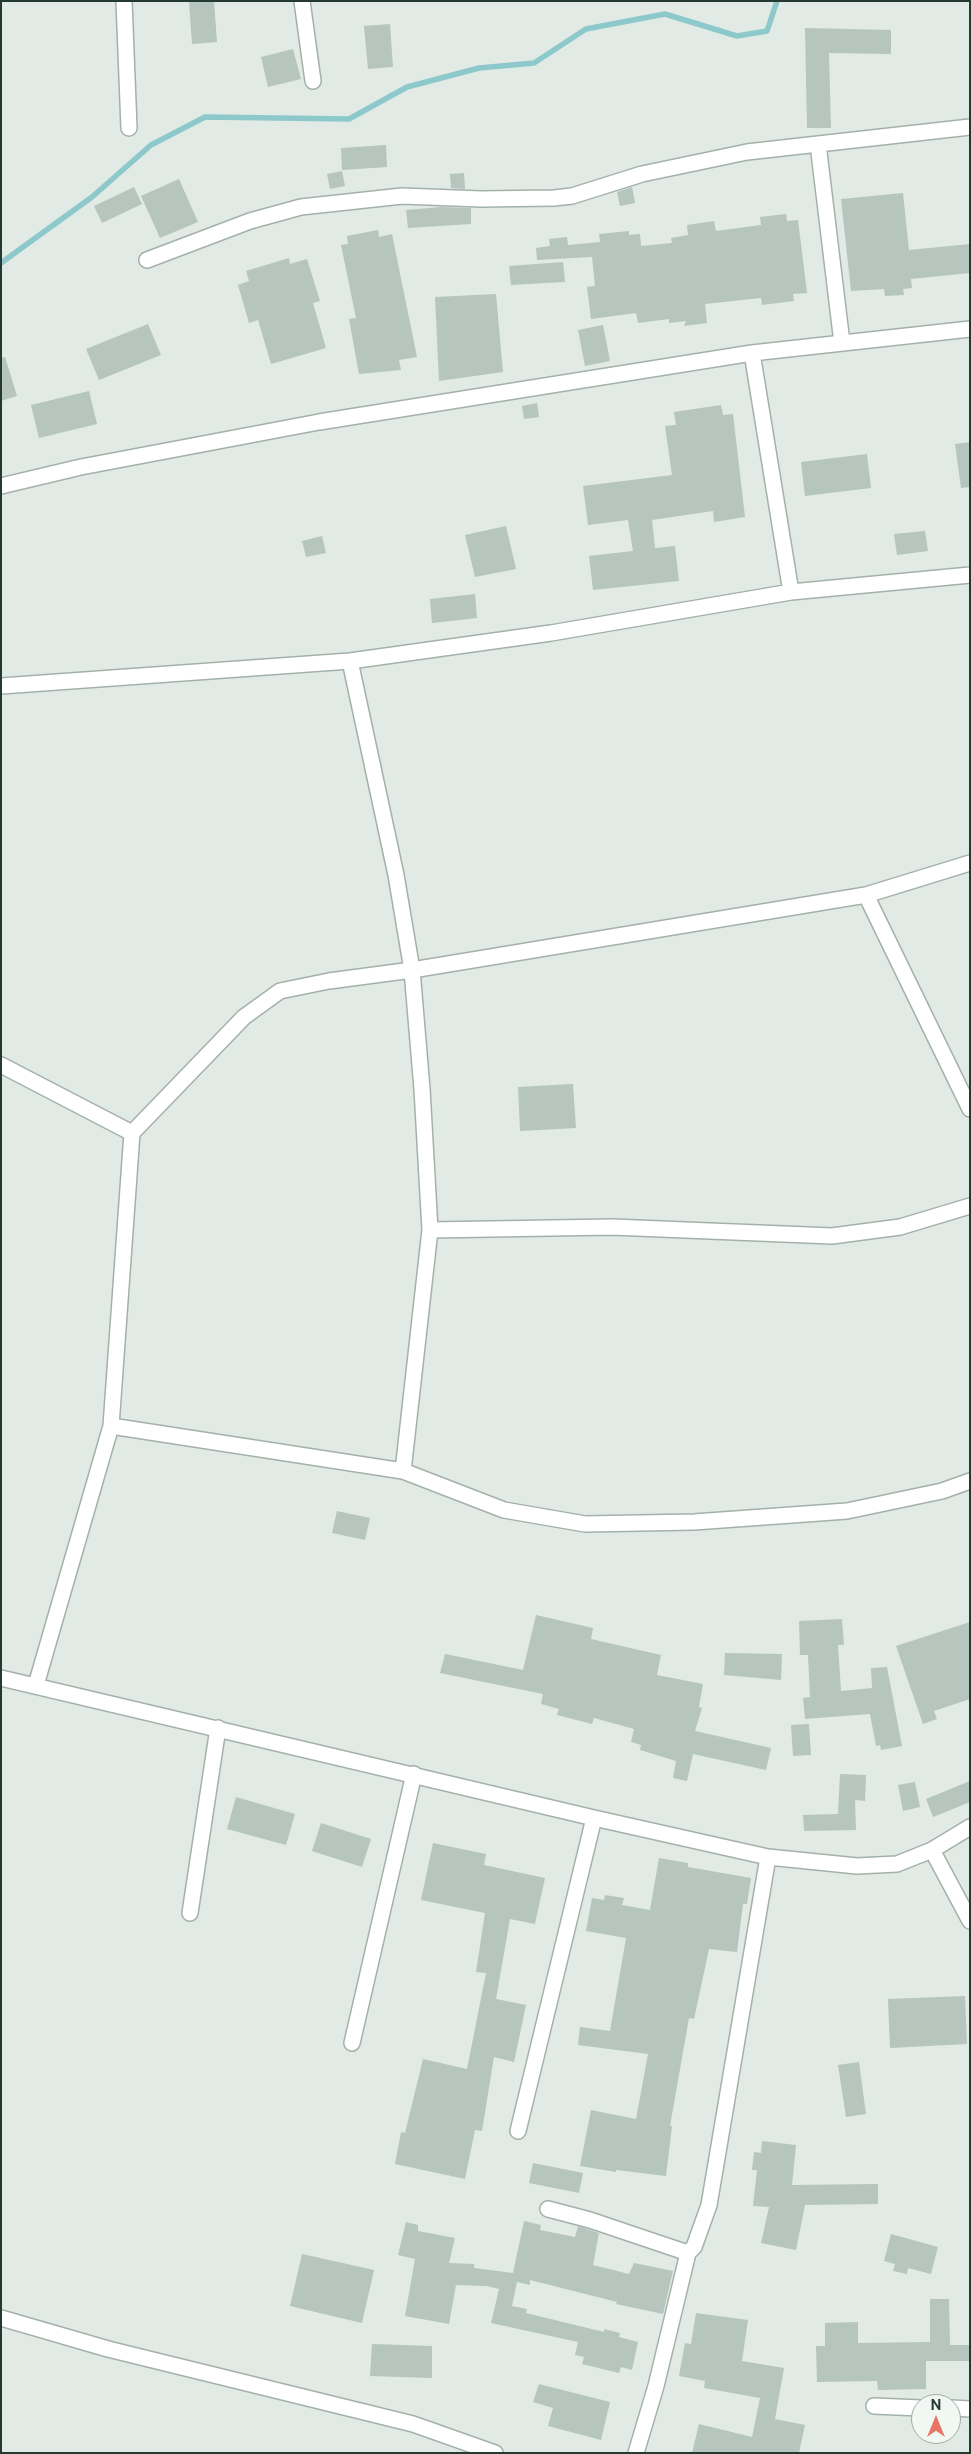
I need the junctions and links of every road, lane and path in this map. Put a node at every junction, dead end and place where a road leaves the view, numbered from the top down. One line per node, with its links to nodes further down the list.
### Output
1 (124, 1): 5 (street)
2 (302, 1): 3 (street)
3 (313, 81)
4 (970, 127): 6 (street)
5 (129, 128)
6 (818, 144): 7 (street); 9 (street)
7 (147, 260)
8 (970, 329): 9 (street)
9 (842, 343): 10 (street)
10 (752, 353): 11 (street); 13 (street)
11 (1, 486)
12 (970, 575): 13 (street)
13 (792, 592): 14 (street)
14 (350, 661): 15 (street); 18 (street)
15 (1, 686)
16 (970, 863): 17 (street)
17 (866, 895): 18 (street); 20 (street)
18 (412, 970): 21 (street); 23 (street)
19 (1, 1065): 21 (street)
20 (970, 1109)
21 (132, 1133): 24 (street)
22 (970, 1206): 23 (street)
23 (430, 1230): 25 (street)
24 (111, 1426): 25 (street); 28 (street)
25 (403, 1471): 26 (street)
26 (970, 1481)
27 (1, 1678): 28 (street)
28 (36, 1685): 29 (street)
29 (218, 1728): 30 (street); 35 (street)
30 (414, 1774): 31 (street); 37 (street)
31 (594, 1818): 34 (street); 38 (street)
32 (970, 1827): 33 (street)
33 (932, 1850): 34 (street); 36 (street)
34 (768, 1857): 40 (street)
35 (190, 1913)
36 (970, 1922)
37 (352, 2043)
38 (518, 2131)
39 (548, 2209): 40 (street)
40 (688, 2253): 45 (street)
41 (1, 2318): 44 (street)
42 (874, 2406): 43 (street)
43 (911, 2408)
44 (495, 2453)
45 (636, 2453)

